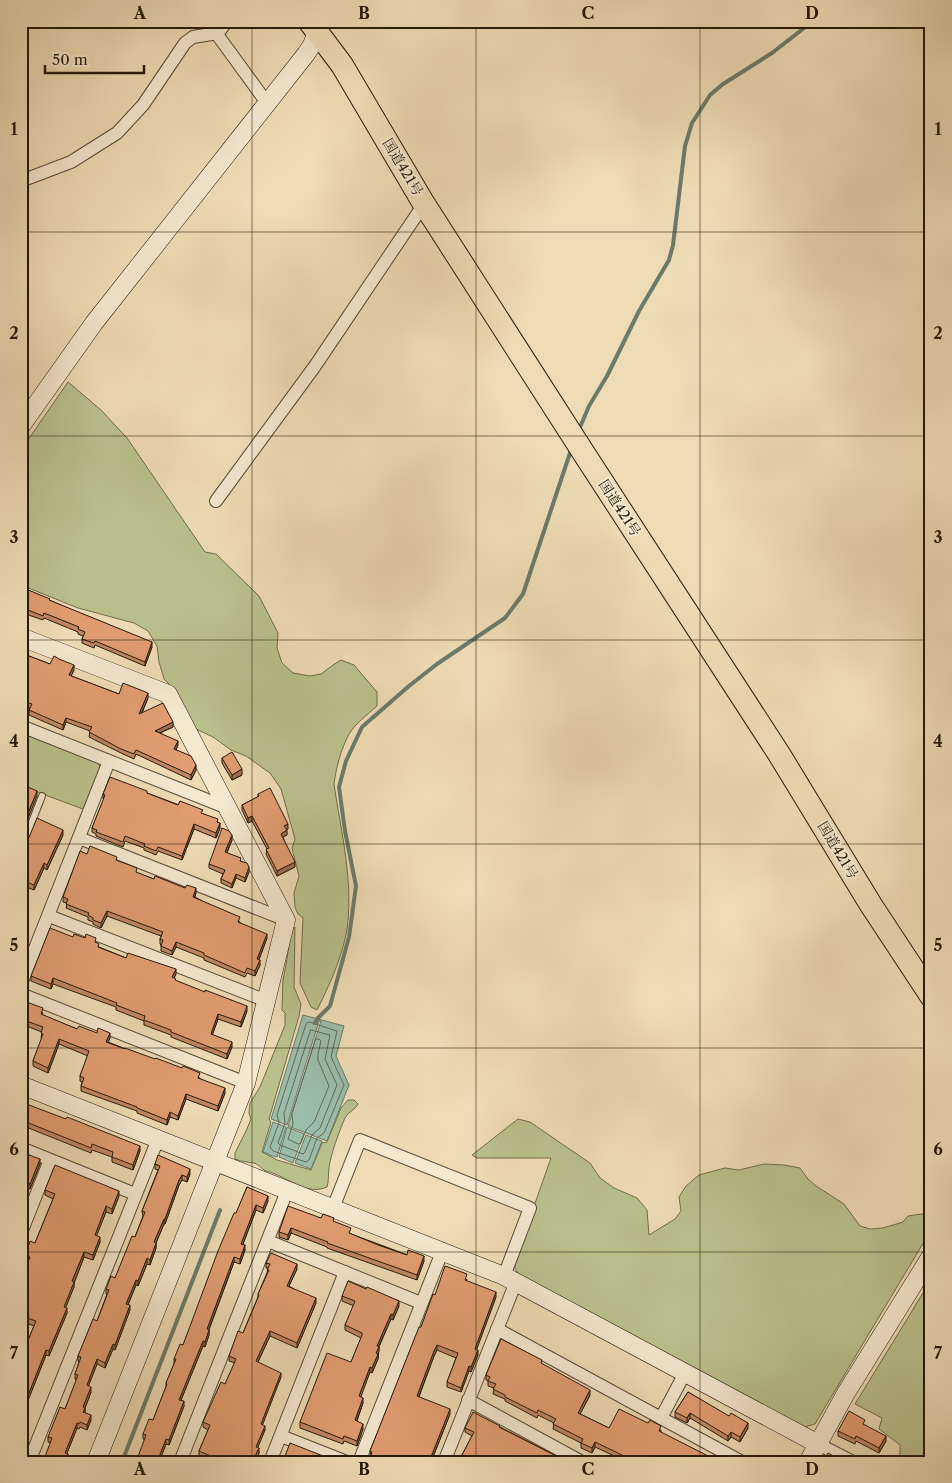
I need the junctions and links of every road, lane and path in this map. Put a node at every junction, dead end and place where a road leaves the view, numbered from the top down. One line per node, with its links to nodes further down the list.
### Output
1 (226, 21): 3 (street)
2 (315, 24): 4 (street); 6 (highway, 国道421号)
3 (216, 33): 4 (street); 5 (street)
4 (267, 103): 7 (street)
5 (21, 181)
6 (424, 204): 8 (street); 20 (highway, 国道421号)
7 (21, 426)
8 (216, 501)
9 (21, 637): 13 (street)
10 (21, 726): 11 (street)
11 (109, 761): 13 (street); 14 (street)
12 (42, 796): 15 (lane)
13 (225, 806): 17 (street)
14 (79, 838): 16 (street); 17 (street)
15 (21, 850)
16 (48, 916): 18 (street); 21 (street)
17 (286, 920): 21 (street)
18 (21, 984)
19 (21, 994): 22 (street)
20 (931, 996)
21 (267, 1001): 22 (street)
22 (246, 1083): 27 (street)
23 (21, 1085): 24 (street)
24 (158, 1139): 27 (street); 29 (street)
25 (21, 1148): 26 (street)
26 (50, 1160): 29 (street); 31 (street)
27 (214, 1162): 28 (street); 45 (street)
28 (287, 1191): 30 (street); 32 (street)
29 (136, 1194): 44 (street)
30 (332, 1208): 33 (street); 36 (street)
31 (21, 1233)
32 (268, 1241): 35 (street); 46 (street)
33 (442, 1252): 36 (street); 37 (street)
34 (931, 1256): 43 (street)
35 (345, 1272): 37 (street); 42 (street)
36 (510, 1279): 38 (street); 39 (street)
37 (422, 1303): 49 (street)
38 (497, 1329): 40 (street); 41 (street)
39 (685, 1373): 41 (street); 43 (street)
40 (468, 1400): 50 (street); 51 (street)
41 (661, 1418): 52 (street)
42 (281, 1436): 47 (street); 48 (street)
43 (818, 1444): 53 (street); 54 (street)
44 (29, 1462)
45 (96, 1462)
46 (180, 1462)
47 (270, 1462)
48 (347, 1462)
49 (359, 1462)
50 (444, 1462)
51 (582, 1462)
52 (742, 1462)
53 (808, 1462)
54 (853, 1462)

